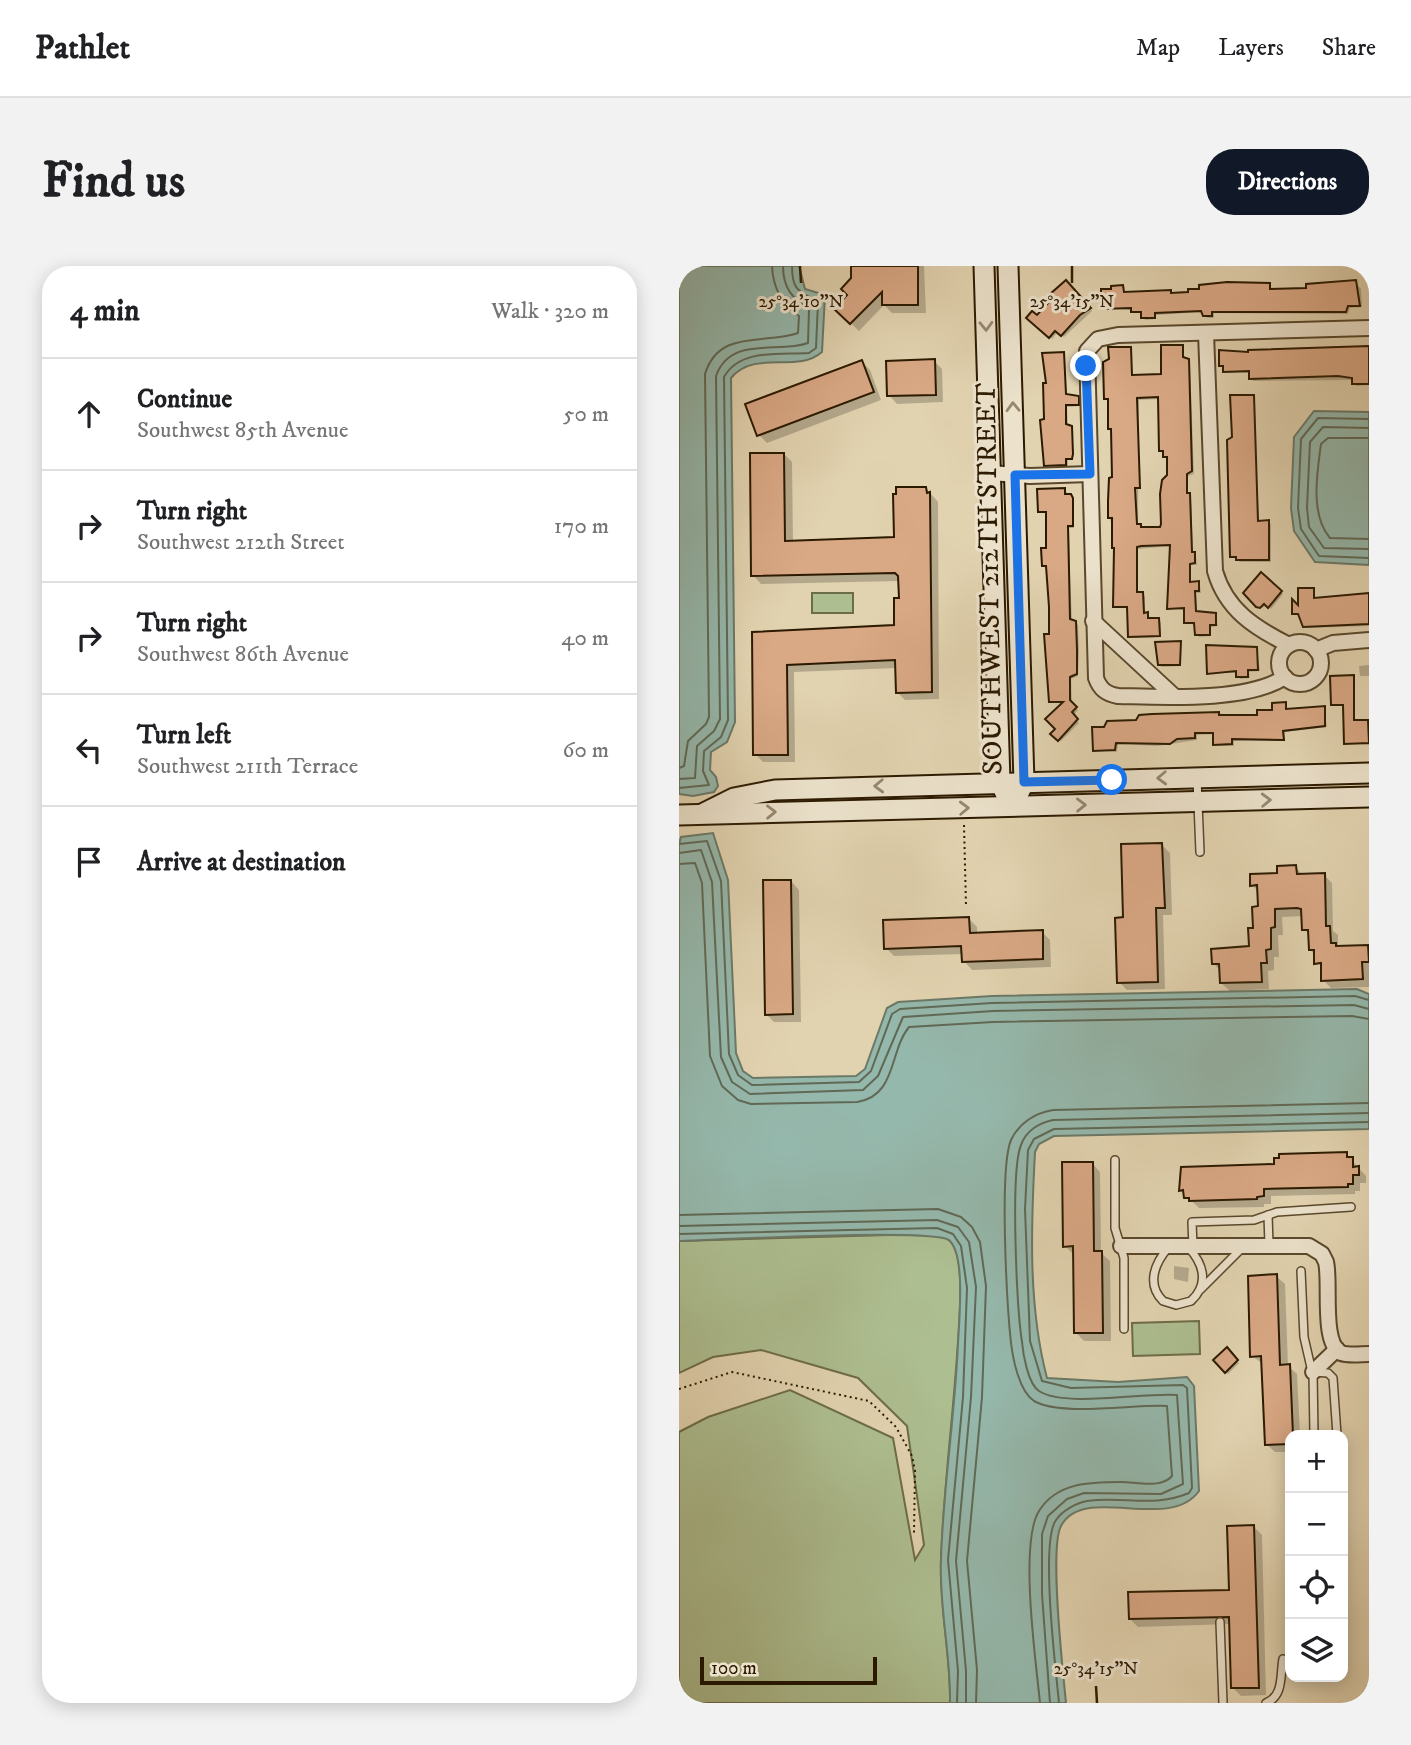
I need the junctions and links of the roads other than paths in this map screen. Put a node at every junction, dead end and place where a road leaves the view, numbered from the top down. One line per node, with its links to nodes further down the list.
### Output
1 (984, 266): 5 (street, SOUTHWEST 212TH STREET, one-way to 5)
2 (1008, 266): 7 (street, SOUTHWEST 212TH STREET, one-way to 2)
3 (1369, 328): 4 (street)
4 (1206, 333): 6 (street); 10 (street)
5 (990, 473): 7 (street); 16 (street, SOUTHWEST 212TH STREET)
6 (1090, 474): 7 (street); 8 (street)
7 (1015, 475): 17 (street, SOUTHWEST 212TH STREET)
8 (1093, 621): 13 (street); 13 (street)
9 (1369, 640): 11 (street)
10 (1289, 645): 11 (street); 12 (street)
11 (1317, 650): 12 (street)
12 (1285, 677): 13 (street)
13 (1173, 695)
14 (1369, 773): 15 (street)
15 (1197, 777): 17 (street, one-way to 17); 19 (lane)
16 (1000, 782): 17 (street); 20 (street, SOUTHWEST 212TH STREET); 21 (street, one-way to 21)
17 (1024, 782): 20 (street, SOUTHWEST 212TH STREET)
18 (1369, 797): 19 (street, one-way to 18)
19 (1198, 802): 20 (street, one-way to 19); 23 (lane)
20 (1012, 806): 21 (street, one-way to 20)
21 (703, 813): 22 (street)
22 (679, 815)
23 (1200, 852)
24 (1115, 1160): 27 (lane)
25 (1351, 1207): 26 (lane)
26 (1268, 1215): 29 (lane); 31 (lane)
27 (1121, 1245): 30 (street); 34 (lane)
28 (1244, 1245): 29 (street); 31 (street); 33 (lane)
29 (1269, 1245): 35 (street)
30 (1168, 1248): 31 (street); 33 (lane)
31 (1191, 1248): 33 (lane)
32 (1301, 1271): 37 (lane)
33 (1201, 1289)
34 (1124, 1329)
35 (1337, 1349): 36 (street); 37 (street)
36 (1369, 1354)
37 (1313, 1372): 38 (lane); 39 (lane)
38 (1314, 1430)
39 (1337, 1430)
40 (1220, 1622): 42 (lane)
41 (1283, 1658): 43 (lane)
42 (1223, 1703)
43 (1266, 1703)

